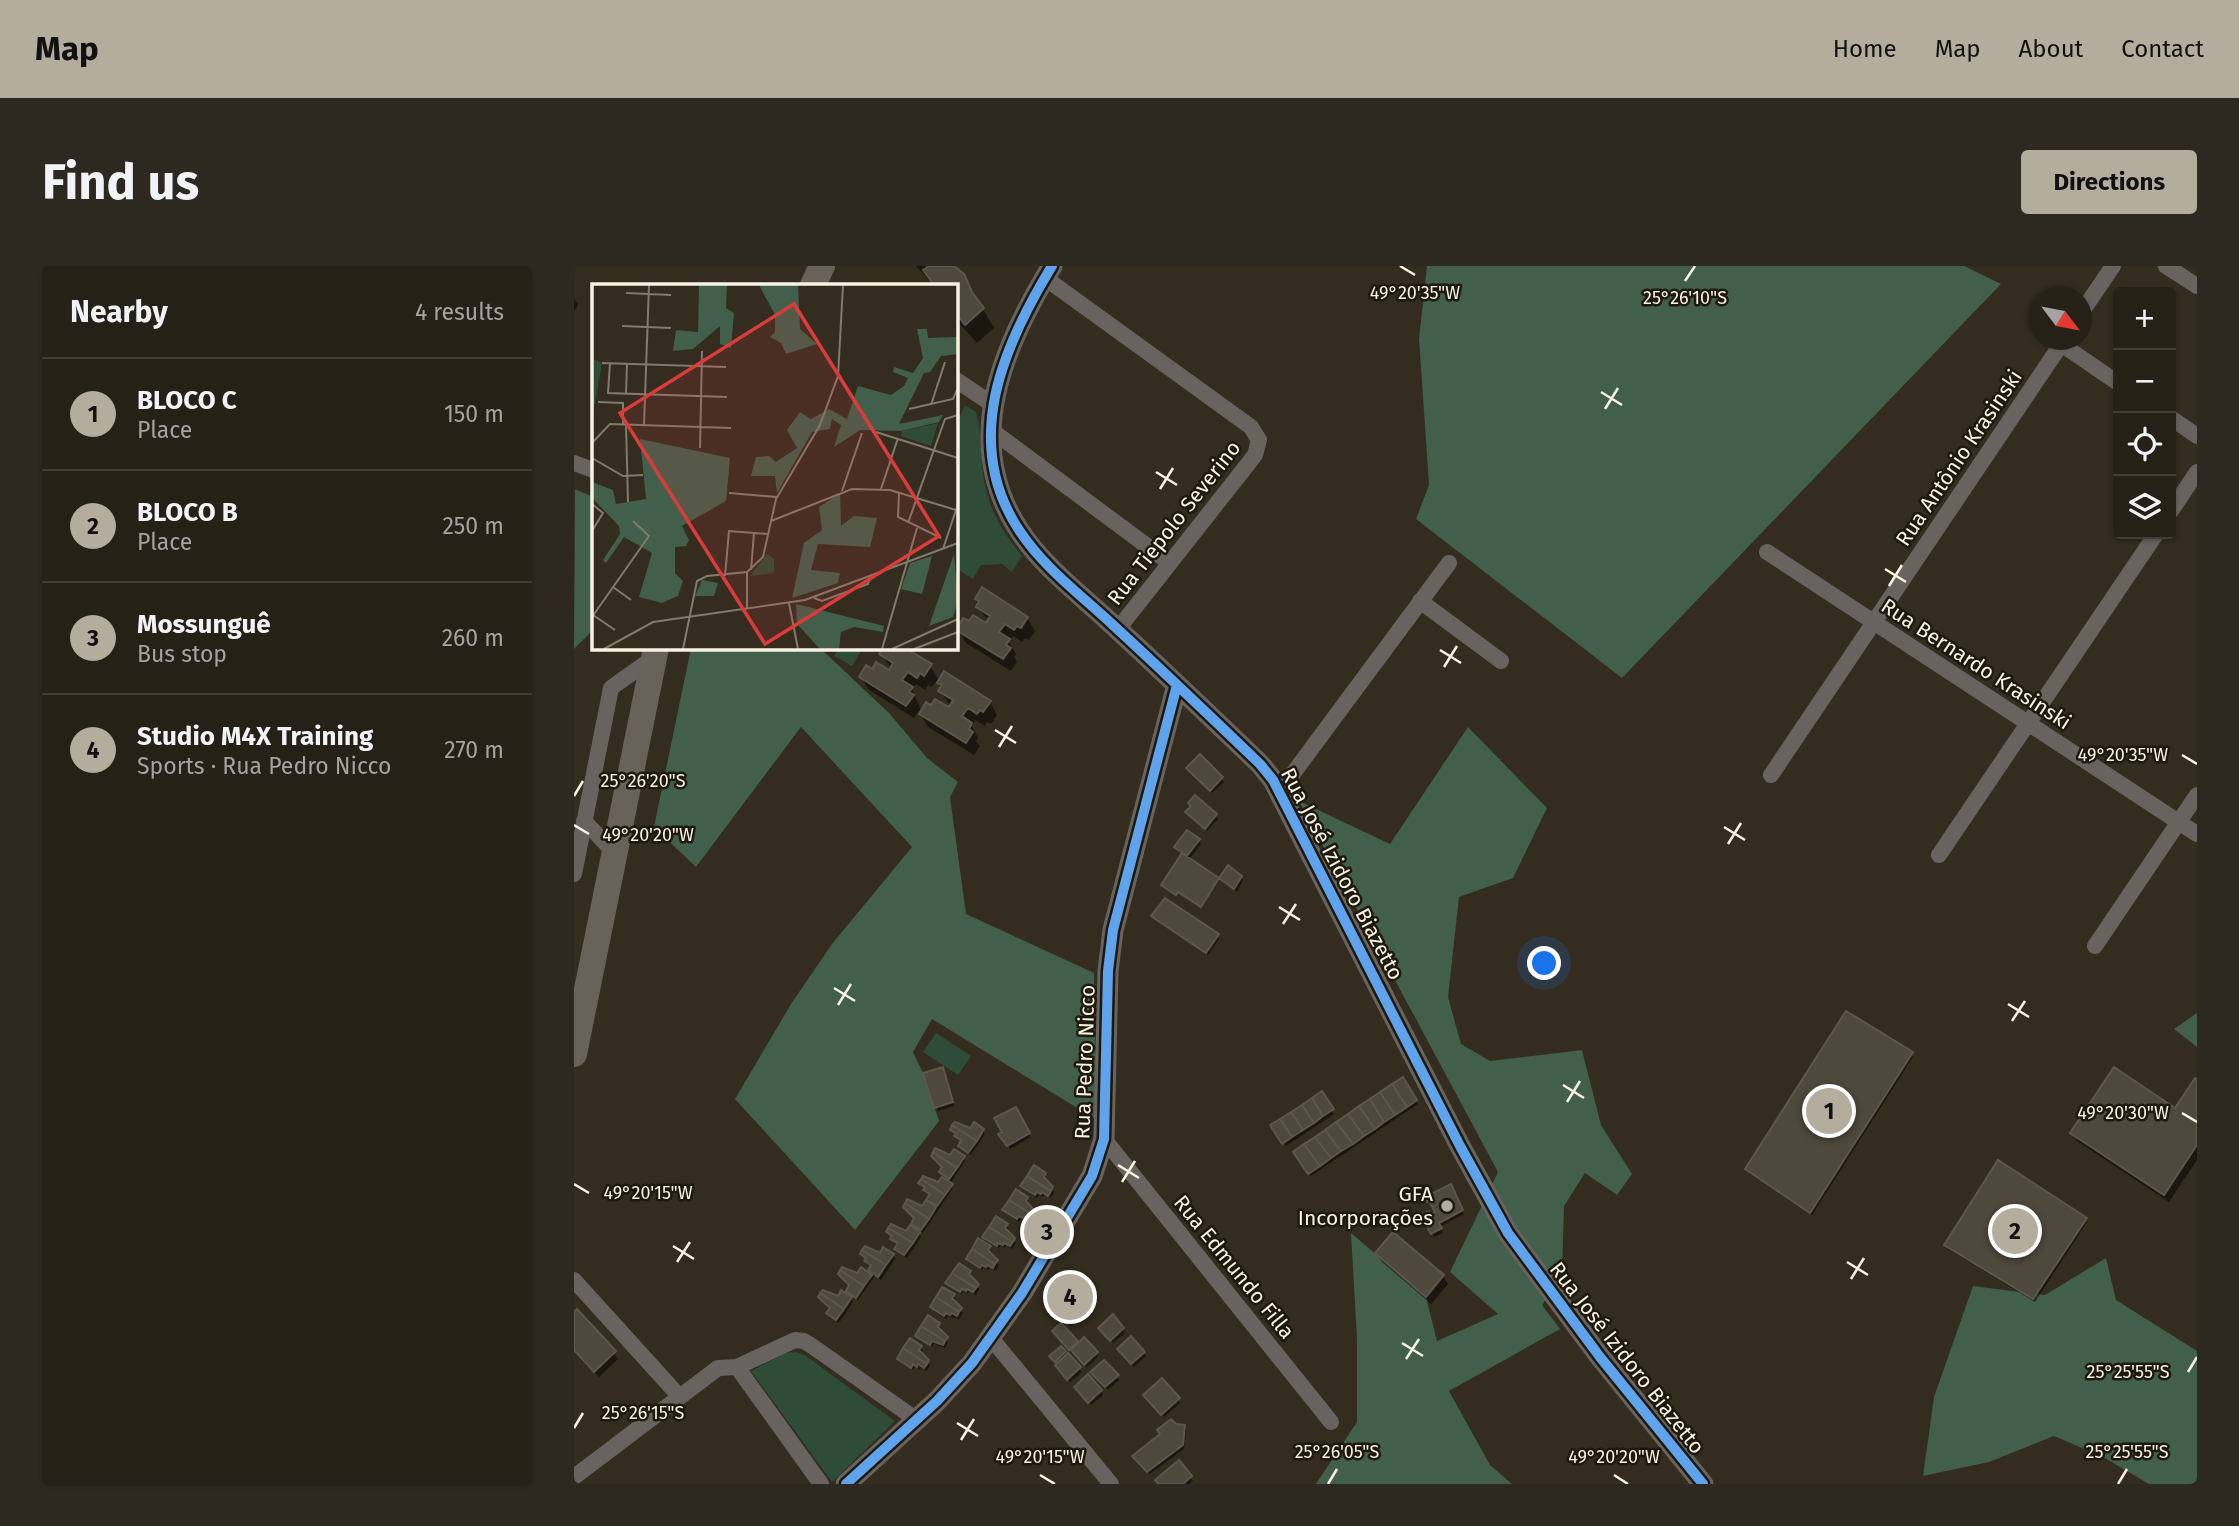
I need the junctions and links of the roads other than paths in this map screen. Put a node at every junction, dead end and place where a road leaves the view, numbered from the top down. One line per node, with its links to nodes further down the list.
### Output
1 (822, 266): 5 (main road)
2 (2113, 266): 7 (street)
3 (2166, 266): 6 (street)
4 (1049, 272): 12 (street, Rua José Izidoro Biazetto); 22 (street, Rua Tiepolo Severino)
5 (813, 284)
6 (2197, 286)
7 (2092, 297)
8 (2057, 350): 25 (street, Rua Antônio Krasinski)
9 (2073, 350): 10 (street)
10 (2113, 379)
11 (957, 381): 12 (street)
12 (992, 404): 14 (street, Rua José Izidoro Biazetto)
13 (2176, 421): 15 (street)
14 (991, 430): 22 (street); 26 (street, Rua José Izidoro Biazetto)
15 (2197, 436)
16 (574, 463): 17 (street)
17 (592, 470)
18 (2197, 472): 19 (street)
19 (2176, 504)
20 (2153, 539): 30 (street)
21 (1767, 552): 25 (street, Rua Bernardo Krasinski)
22 (1170, 563): 26 (street, Rua Tiepolo Severino)
23 (1449, 563): 24 (street)
24 (1420, 601): 28 (street); 32 (street)
25 (1874, 622): 30 (street, Rua Bernardo Krasinski); 31 (street, Rua Antônio Krasinski)
26 (1118, 629): 29 (street, Rua José Izidoro Biazetto)
27 (654, 653): 34 (street); 37 (main road)
28 (1501, 661)
29 (1177, 685): 32 (street, Rua José Izidoro Biazetto); 43 (street, Rua Pedro Nicco)
30 (2028, 723): 35 (street, Rua Bernardo Krasinski); 38 (street)
31 (1771, 775)
32 (1280, 791): 54 (street, Rua José Izidoro Biazetto)
33 (2197, 795): 35 (street)
34 (584, 821): 37 (street); 39 (street)
35 (2179, 822): 36 (street, Rua Bernardo Krasinski); 40 (street)
36 (2197, 834)
37 (614, 852): 41 (main road)
38 (1939, 855)
39 (574, 874)
40 (2095, 946)
41 (578, 1004): 42 (main road)
42 (574, 1054)
43 (1104, 1139): 45 (street, Rua Pedro Nicco); 49 (street, Rua Edmundo Filla)
44 (574, 1280): 47 (street)
45 (991, 1338): 48 (street, Rua Pedro Nicco); 53 (street)
46 (737, 1367): 47 (street); 48 (street); 51 (street)
47 (680, 1397): 50 (street)
48 (917, 1420): 52 (street, Rua Pedro Nicco)
49 (1331, 1422)
50 (574, 1477)
51 (821, 1484)
52 (846, 1484)
53 (1111, 1484)
54 (1703, 1484)

